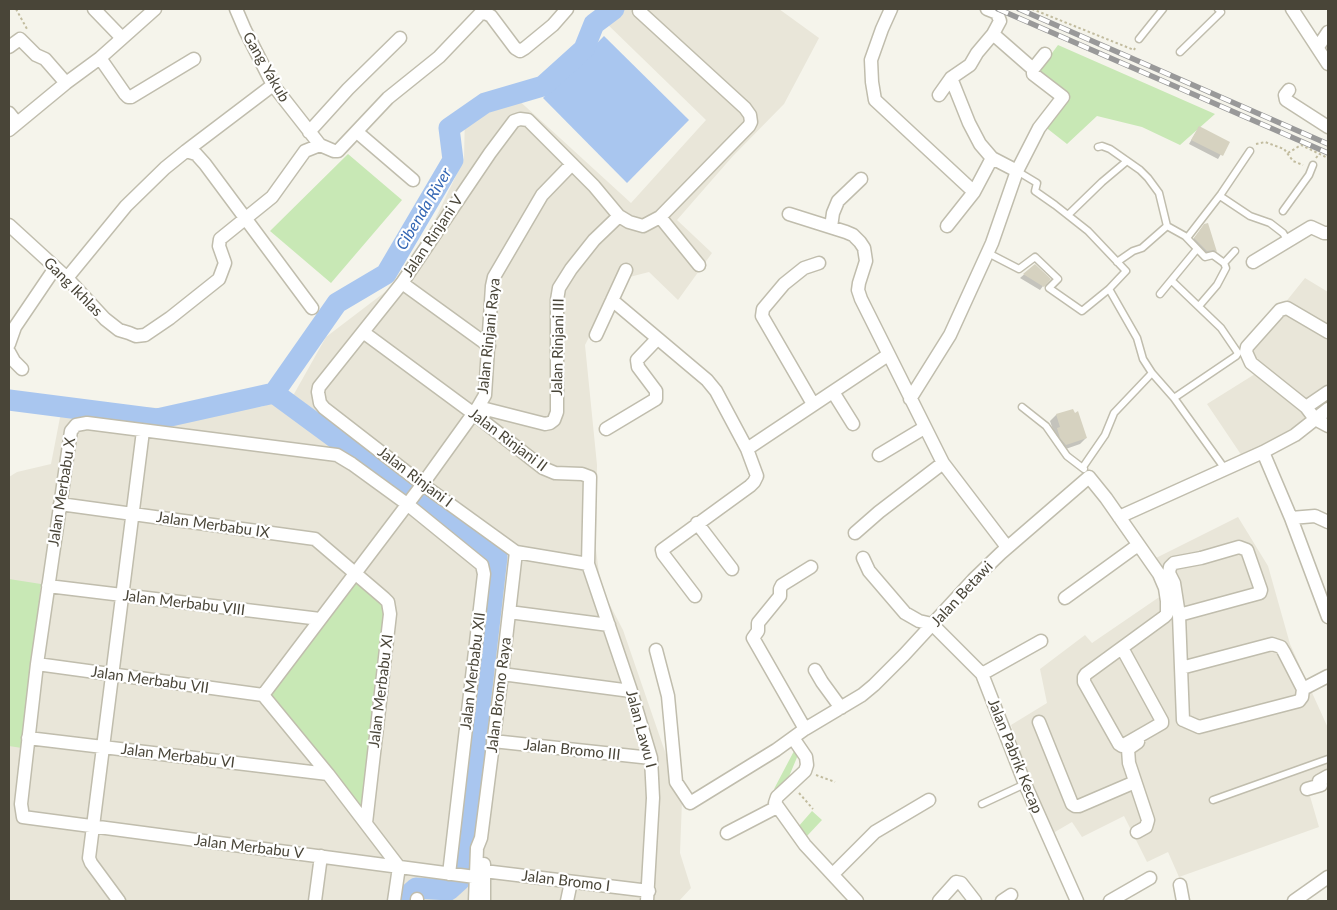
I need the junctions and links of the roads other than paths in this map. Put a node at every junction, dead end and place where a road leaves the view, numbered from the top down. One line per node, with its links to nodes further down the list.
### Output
1 (94, 9): 13 (street)
2 (155, 9): 13 (street)
3 (236, 9): 26 (street, Gang Yakub)
4 (567, 9): 32 (street)
5 (891, 9): 44 (street)
6 (987, 9): 12 (street)
7 (1163, 9): 15 (lane)
8 (1218, 9): 18 (lane)
9 (1292, 9): 17 (street)
10 (639, 11): 50 (street)
11 (1328, 32): 17 (street)
12 (993, 34): 23 (street); 24 (street)
13 (122, 38): 20 (street)
14 (400, 38): 31 (street)
15 (1139, 39)
16 (9, 46): 25 (street)
17 (1318, 47): 22 (street)
18 (1180, 52)
19 (1045, 54): 23 (street)
20 (100, 58): 21 (street); 25 (street)
21 (194, 59)
22 (1328, 64)
23 (1032, 69): 41 (street)
24 (951, 78): 28 (street); 37 (street)
25 (66, 83): 29 (street)
26 (273, 85): 31 (street, Gang Yakub); 35 (street)
27 (1290, 90): 30 (street)
28 (939, 95)
29 (11, 122)
30 (1328, 127)
31 (309, 132): 33 (street, Gang Yakub)
32 (356, 132): 33 (street); 43 (street)
33 (320, 145): 51 (street)
34 (1098, 146): 38 (lane)
35 (186, 151): 51 (street); 69 (street)
36 (1250, 151): 45 (lane)
37 (992, 158): 41 (street); 44 (street)
38 (1127, 161): 48 (lane); 54 (lane)
39 (572, 164): 49 (street); 70 (street, Jalan Rinjani V); 82 (street, Jalan Rinjani Raya)
40 (1313, 165): 46 (lane)
41 (1017, 171): 48 (lane); 61 (street)
42 (861, 179): 55 (street)
43 (413, 180)
44 (974, 192): 53 (street)
45 (1220, 196): 57 (lane); 58 (lane)
46 (1283, 211)
47 (789, 214): 55 (street)
48 (1068, 215): 62 (lane)
49 (618, 216): 50 (street); 96 (street, Jalan Rinjani III)
50 (660, 217): 66 (street)
51 (246, 220): 69 (street, Gang Ikhlas); 76 (street)
52 (9, 225): 67 (street, Gang Ikhlas)
53 (947, 226)
54 (1167, 226): 57 (lane); 62 (lane)
55 (831, 227): 84 (street)
56 (1328, 233): 58 (street)
57 (1187, 238): 59 (lane)
58 (1288, 242): 63 (street)
59 (1197, 249): 65 (lane); 71 (lane)
60 (1235, 251): 65 (lane)
61 (988, 252): 72 (lane); 91 (street)
62 (1118, 262): 72 (lane)
63 (1253, 262)
64 (819, 263): 92 (street)
65 (1224, 264): 75 (lane)
66 (699, 265)
67 (55, 268): 69 (street, Gang Ikhlas); 81 (street)
68 (626, 270): 74 (street)
69 (67, 278)
70 (402, 282): 77 (street, Jalan Rinjani V); 82 (street)
71 (1172, 282): 73 (lane); 75 (lane)
72 (1109, 289): 86 (lane)
73 (1160, 294)
74 (612, 300): 79 (street); 80 (street)
75 (1199, 306): 90 (lane)
76 (312, 308)
77 (363, 332): 89 (street, Jalan Rinjani V); 96 (street, Jalan Rinjani II)
78 (1327, 332): 94 (street)
79 (596, 335)
80 (657, 339): 101 (street); 103 (street)
81 (9, 344)
82 (489, 346): 96 (street, Jalan Rinjani Raya)
83 (9, 352): 85 (street)
84 (888, 354): 87 (street); 91 (street)
85 (22, 369)
86 (1152, 373): 90 (lane); 108 (lane)
87 (834, 392): 92 (street); 98 (street)
88 (1328, 392): 94 (street)
89 (318, 398): 109 (street, Jalan Rinjani I)
90 (1174, 398): 107 (lane)
91 (910, 399): 100 (street)
92 (813, 404): 103 (street)
93 (1022, 406): 108 (lane)
94 (1306, 406): 97 (street)
95 (1328, 409): 97 (street)
96 (476, 410): 109 (street, Jalan Rinjani Raya); 122 (street, Jalan Rinjani II)
97 (1315, 419): 99 (street); 104 (street)
98 (853, 424)
99 (1328, 426)
100 (924, 428): 105 (street); 106 (street)
101 (606, 430)
102 (144, 431): 110 (street, Jalan Merbabu X); 111 (street, Jalan Merbabu X); 112 (street)
103 (747, 449): 116 (street)
104 (1263, 452): 107 (street); 114 (street)
105 (879, 455)
106 (942, 463): 117 (street); 119 (street)
107 (1225, 469): 113 (street)
108 (1086, 472): 113 (street); 119 (street, Jalan Betawi)
109 (421, 486): 110 (street, Jalan Rinjani Raya); 120 (street, Jalan Rinjani I)
110 (409, 502): 125 (street, Jalan Rinjani Raya); 175 (street, Jalan Merbabu XII)
111 (60, 504): 112 (street, Jalan Merbabu IX); 126 (street, Jalan Merbabu X)
112 (133, 514): 125 (street, Jalan Merbabu IX); 127 (street)
113 (1119, 517): 118 (street)
114 (1291, 518): 115 (street); 131 (street)
115 (1328, 522)
116 (697, 523): 124 (street); 128 (street)
117 (855, 533)
118 (1138, 545): 129 (street); 137 (street)
119 (1007, 548): 134 (street, Jalan Betawi)
120 (516, 552): 122 (street); 130 (street, Jalan Bromo Raya)
121 (863, 558): 134 (street)
122 (588, 564): 135 (street, Jalan Lawu I)
123 (811, 567): 152 (street)
124 (732, 569)
125 (355, 573): 133 (street, Jalan Rinjani Raya); 169 (street, Jalan Merbabu XI)
126 (48, 586): 127 (street, Jalan Merbabu VIII); 139 (street, Jalan Merbabu X)
127 (123, 595): 133 (street, Jalan Merbabu VIII); 144 (street)
128 (695, 596)
129 (1065, 598)
130 (509, 612): 135 (street); 142 (street, Jalan Bromo Raya)
131 (1328, 614)
132 (1179, 615): 132 (street); 140 (street)
133 (320, 619): 148 (street, Jalan Rinjani Raya)
134 (932, 624): 143 (street, Jalan Pabrik Kecap); 149 (street, Jalan Betawi)
135 (609, 625): 147 (street, Jalan Lawu I)
136 (1041, 640): 143 (street)
137 (1122, 648): 137 (street)
138 (656, 650): 154 (street, Jalan Betawi)
139 (37, 664): 144 (street, Jalan Merbabu VII); 153 (street, Jalan Merbabu X)
140 (1181, 668): 146 (street); 150 (street)
141 (815, 670): 149 (street)
142 (502, 674): 147 (street); 155 (street, Jalan Bromo Raya)
143 (982, 674): 162 (street, Jalan Pabrik Kecap)
144 (114, 676): 148 (street, Jalan Merbabu VII); 156 (street)
145 (1328, 676): 146 (street)
146 (1303, 689): 150 (street)
147 (631, 690): 157 (street, Jalan Lawu I)
148 (263, 695): 159 (street)
149 (841, 708): 152 (street, Jalan Betawi)
150 (1183, 720): 161 (street)
151 (1039, 722): 161 (street)
152 (805, 730): 154 (street, Jalan Betawi)
153 (28, 738): 156 (street, Jalan Merbabu VI); 168 (street, Jalan Merbabu X)
154 (793, 738): 167 (street)
155 (493, 741): 157 (street, Jalan Bromo III); 177 (street, Jalan Bromo Raya)
156 (102, 748): 159 (street, Jalan Merbabu VI); 170 (street)
157 (651, 758): 182 (street, Jalan Lawu I)
158 (1328, 759): 165 (lane)
159 (328, 774): 169 (street)
160 (1328, 776): 163 (street)
161 (1135, 782): 171 (street)
162 (1026, 784): 166 (lane); 192 (street, Jalan Pabrik Kecap)
163 (1307, 789)
164 (929, 800): 176 (street)
165 (1213, 800)
166 (982, 804)
167 (777, 807): 172 (street); 176 (street)
168 (24, 818): 170 (street, Jalan Merbabu V)
169 (366, 824): 174 (street)
170 (94, 827): 173 (street, Jalan Merbabu V); 183 (street)
171 (1137, 832)
172 (727, 833)
173 (321, 856): 174 (street, Jalan Merbabu V); 184 (street)
174 (399, 867): 175 (street, Jalan Merbabu V); 185 (street)
175 (452, 874): 177 (street, Jalan Merbabu V)
176 (833, 874): 189 (street)
177 (476, 875): 180 (street, Jalan Bromo I); 186 (street, Jalan Bromo Raya); 187 (street, Jalan Bromo Raya)
178 (1328, 877): 195 (street)
179 (1150, 878): 193 (street)
180 (571, 882): 182 (street, Jalan Bromo I); 188 (street)
181 (1180, 885): 194 (street)
182 (648, 896)
183 (119, 901)
184 (315, 901)
185 (394, 901)
186 (475, 901)
187 (484, 901)
188 (567, 901)
189 (857, 901)
190 (939, 901): 191 (street)
191 (975, 901)
192 (1077, 901)
193 (1110, 901)
194 (1183, 901)
195 (1294, 901)

